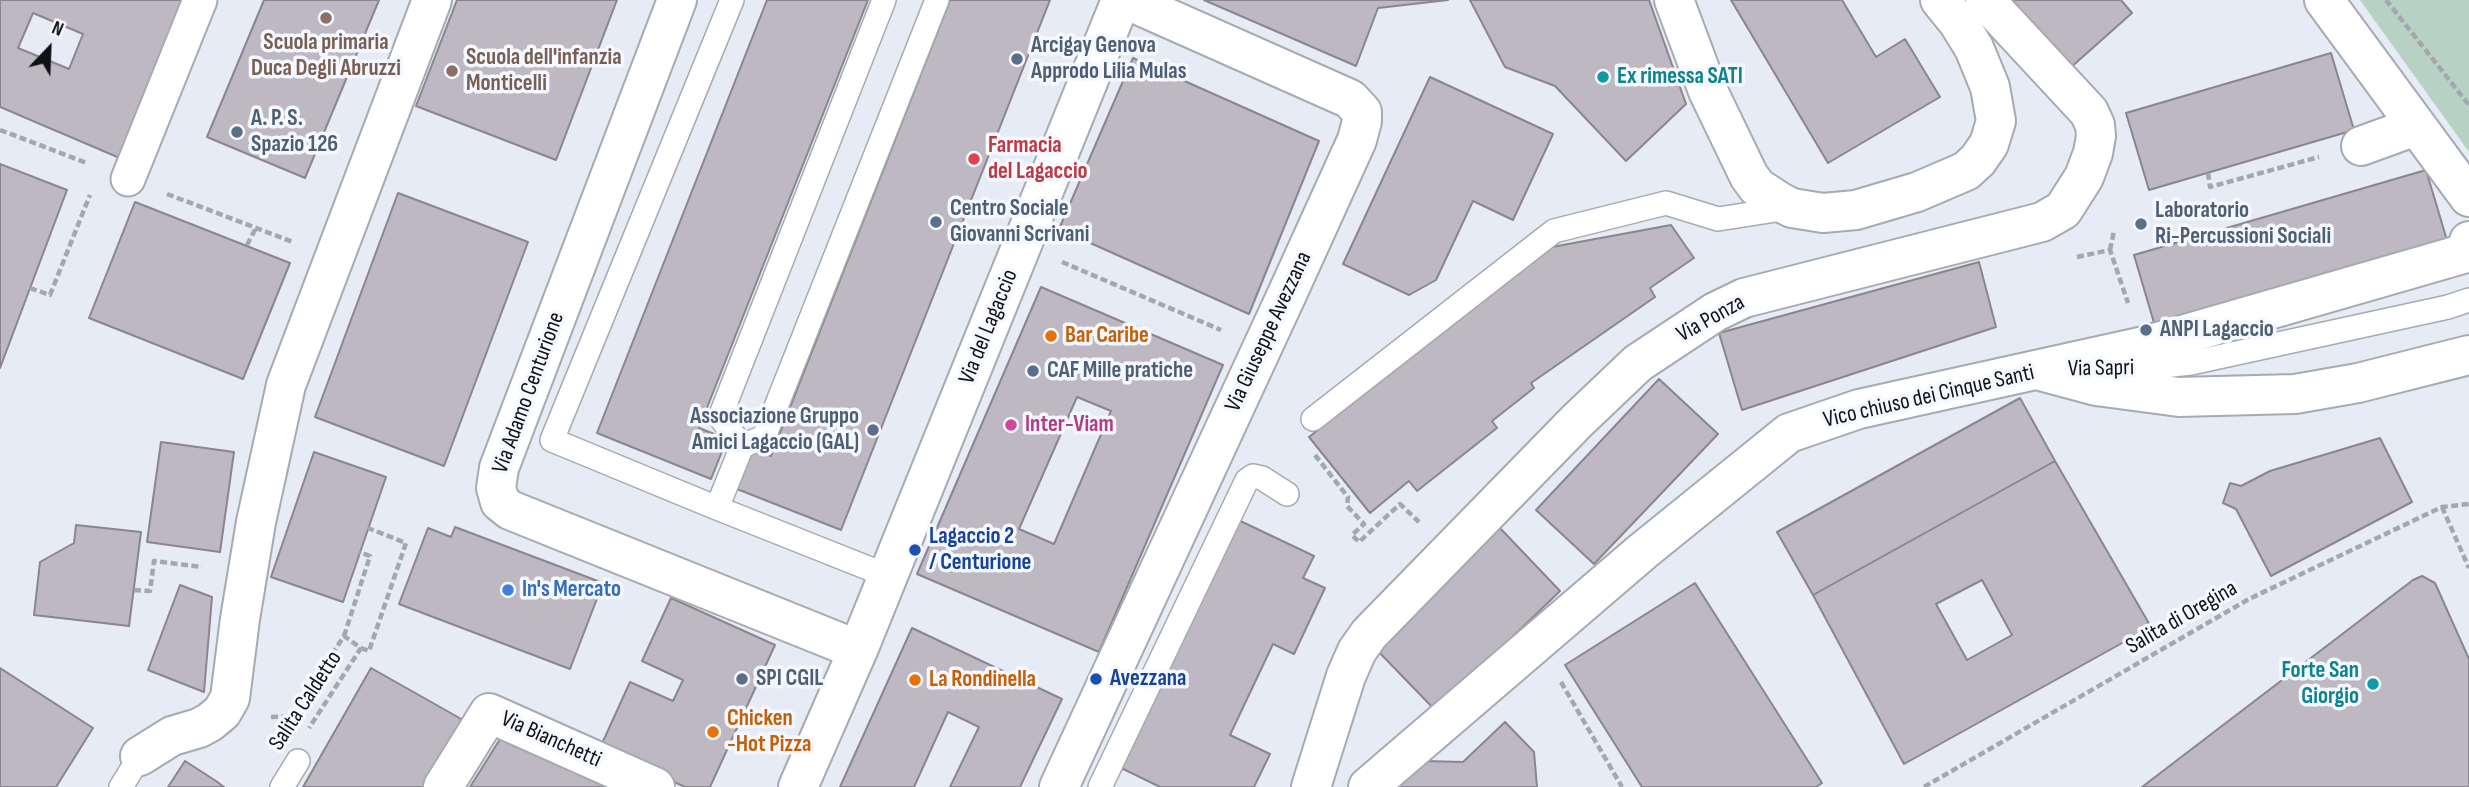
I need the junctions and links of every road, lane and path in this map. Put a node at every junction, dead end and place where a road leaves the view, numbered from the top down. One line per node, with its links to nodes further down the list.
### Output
1 (201, 0): 18 (street)
2 (432, 0): 56 (street)
3 (677, 0): 51 (street, Via Adamo Centurione)
4 (732, 0): 42 (lane)
5 (884, 0): 36 (lane)
6 (937, 0): 36 (lane)
7 (1121, 0): 26 (street, Via del Lagaccio)
8 (1127, 0): 32 (street, Via Giuseppe Avezzana)
9 (1674, 0): 21 (street)
10 (1940, 0): 21 (street)
11 (1985, 0): 63 (street, Via Ponza)
12 (2324, 0): 15 (street)
13 (2386, 0): 14 (path)
14 (2469, 105)
15 (2416, 126): 16 (street); 20 (street)
16 (2361, 146): 17 (path)
17 (2208, 173)
18 (128, 179)
19 (94, 183): 29 (path)
20 (2469, 197)
21 (1792, 208): 35 (lane)
22 (256, 228): 25 (path)
23 (2114, 231): 27 (path)
24 (2469, 242): 31 (street, Vico chiuso dei Cinque Santi)
25 (247, 245)
26 (1023, 245): 32 (path); 47 (street, Via del Lagaccio)
27 (2110, 250): 28 (path); 31 (path)
28 (2074, 257)
29 (30, 288)
30 (2469, 300): 34 (lane, Via Sapri)
31 (2144, 346): 34 (street, Vico chiuso dei Cinque Santi)
32 (1262, 348): 61 (street, Via Giuseppe Avezzana)
33 (2469, 355): 34 (street, Via Sapri)
34 (2038, 371): 64 (street, Vico chiuso dei Cinque Santi)
35 (1313, 419)
36 (742, 446): 42 (lane)
37 (1311, 449): 39 (path)
38 (1287, 494): 62 (lane)
39 (1400, 504)
40 (2469, 504): 41 (path, Salita di Oregina)
41 (2442, 507): 46 (path); 66 (path, Salita di Oregina)
42 (717, 508): 47 (lane)
43 (368, 528): 50 (path)
44 (359, 552): 49 (path)
45 (207, 568): 48 (path)
46 (2469, 568)
47 (888, 576): 51 (street, Via del Lagaccio)
48 (134, 590)
49 (344, 636): 50 (path, Salita Caldetto); 53 (path, Salita Caldetto)
50 (361, 648): 54 (path, Salita Caldetto)
51 (858, 650): 60 (street, Via del Lagaccio)
52 (1556, 673): 65 (path)
53 (266, 718)
54 (309, 729)
55 (298, 761): 57 (lane)
56 (130, 772)
57 (282, 787)
58 (443, 787): 59 (street, Via Bianchetti)
59 (655, 787)
60 (798, 787)
61 (1059, 787)
62 (1100, 787)
63 (1311, 787)
64 (1368, 787)
65 (1622, 787)
66 (1924, 787)

